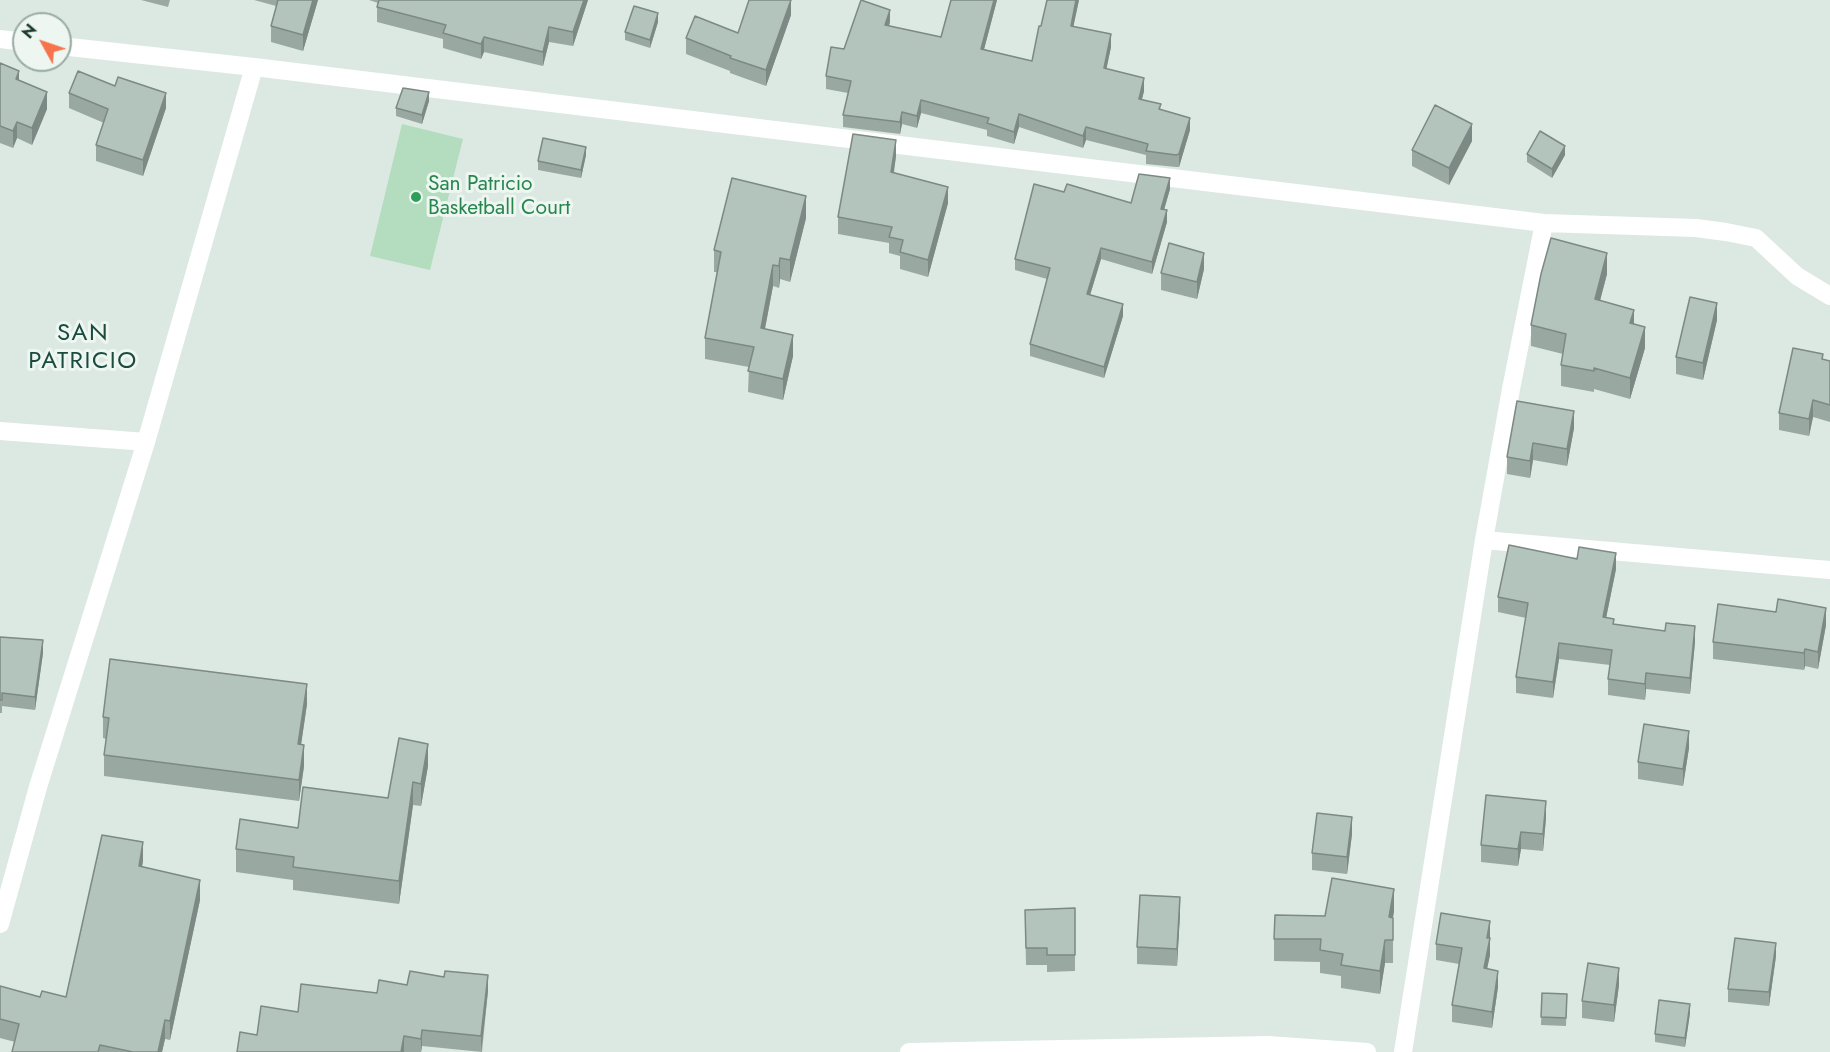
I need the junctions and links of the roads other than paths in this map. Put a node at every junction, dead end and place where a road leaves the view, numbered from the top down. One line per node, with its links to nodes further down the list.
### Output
1 (72, 47): 2 (street)
2 (254, 67): 3 (street); 6 (street)
3 (1544, 223): 4 (street); 7 (street)
4 (1830, 296)
5 (0, 431): 6 (street)
6 (146, 442): 9 (street)
7 (1484, 540): 8 (street); 12 (street)
8 (1830, 570)
9 (0, 924)
10 (909, 1052): 11 (street)
11 (1367, 1052)
12 (1403, 1052)

